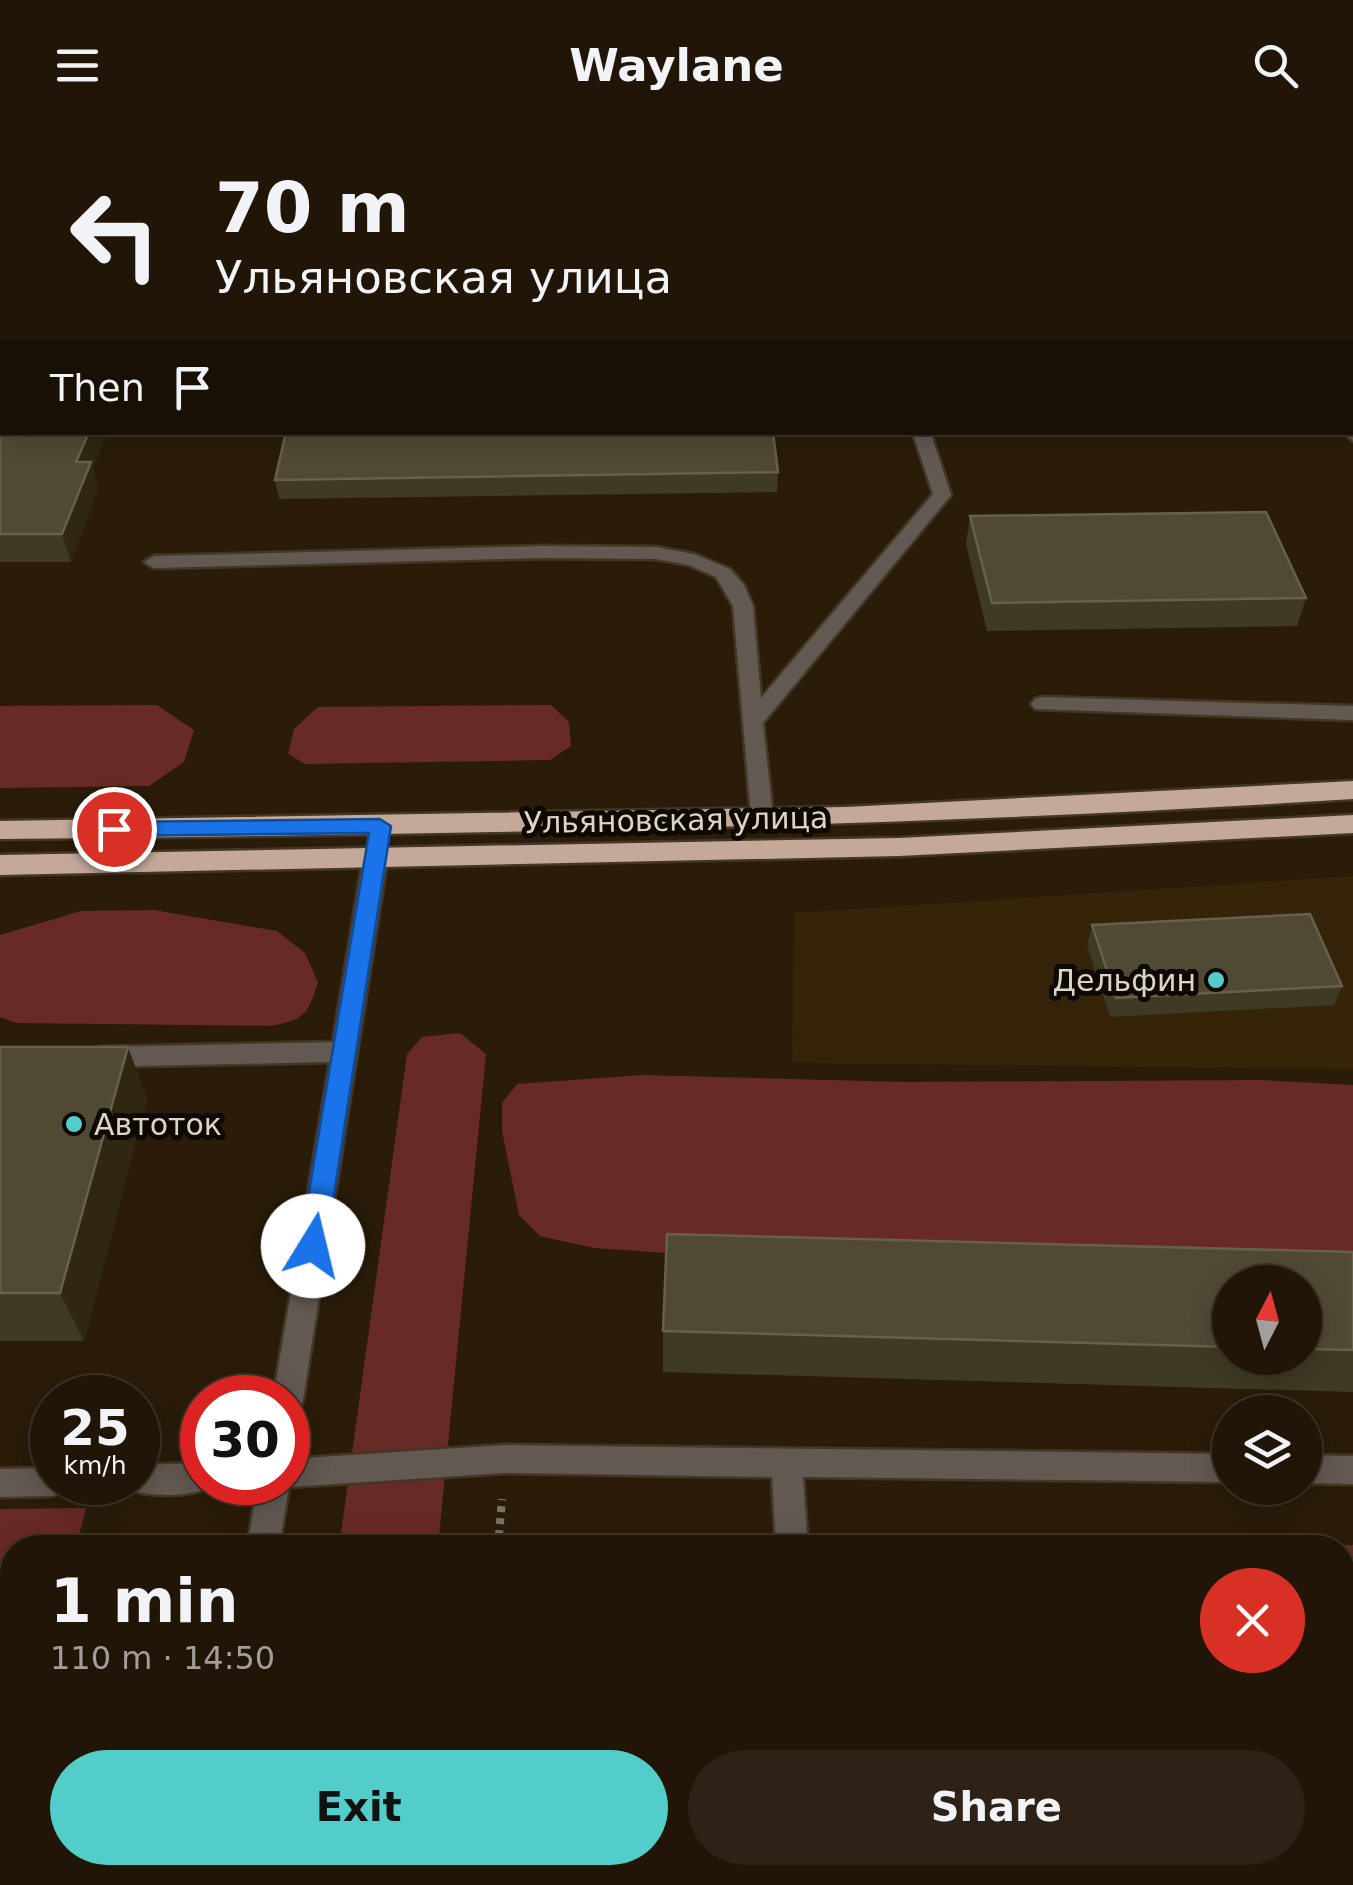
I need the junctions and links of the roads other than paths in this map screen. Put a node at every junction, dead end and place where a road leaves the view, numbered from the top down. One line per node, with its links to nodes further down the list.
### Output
1 (922, 435): 5 (street)
2 (154, 562): 5 (street)
3 (1042, 704): 4 (street)
4 (1353, 713)
5 (752, 722): 7 (street)
6 (1353, 790): 7 (highway, Ульяновская улица)
7 (762, 816): 9 (highway, Ульяновская улица)
8 (1353, 824): 11 (highway, Ульяновская улица)
9 (380, 826): 10 (highway, Ульяновская улица); 11 (highway)
10 (0, 830)
11 (375, 860): 12 (highway, Ульяновская улица); 13 (street)
12 (0, 865)
13 (344, 1052): 14 (street); 15 (street)
14 (76, 1058)
15 (292, 1375)
16 (787, 1462): 17 (street); 20 (street); 25 (street)
17 (1212, 1468)
18 (1322, 1469): 19 (street)
19 (1353, 1470)
20 (310, 1472)
21 (30, 1483): 22 (street)
22 (0, 1484)
23 (271, 1505): 24 (street)
24 (266, 1535)
25 (791, 1535)

